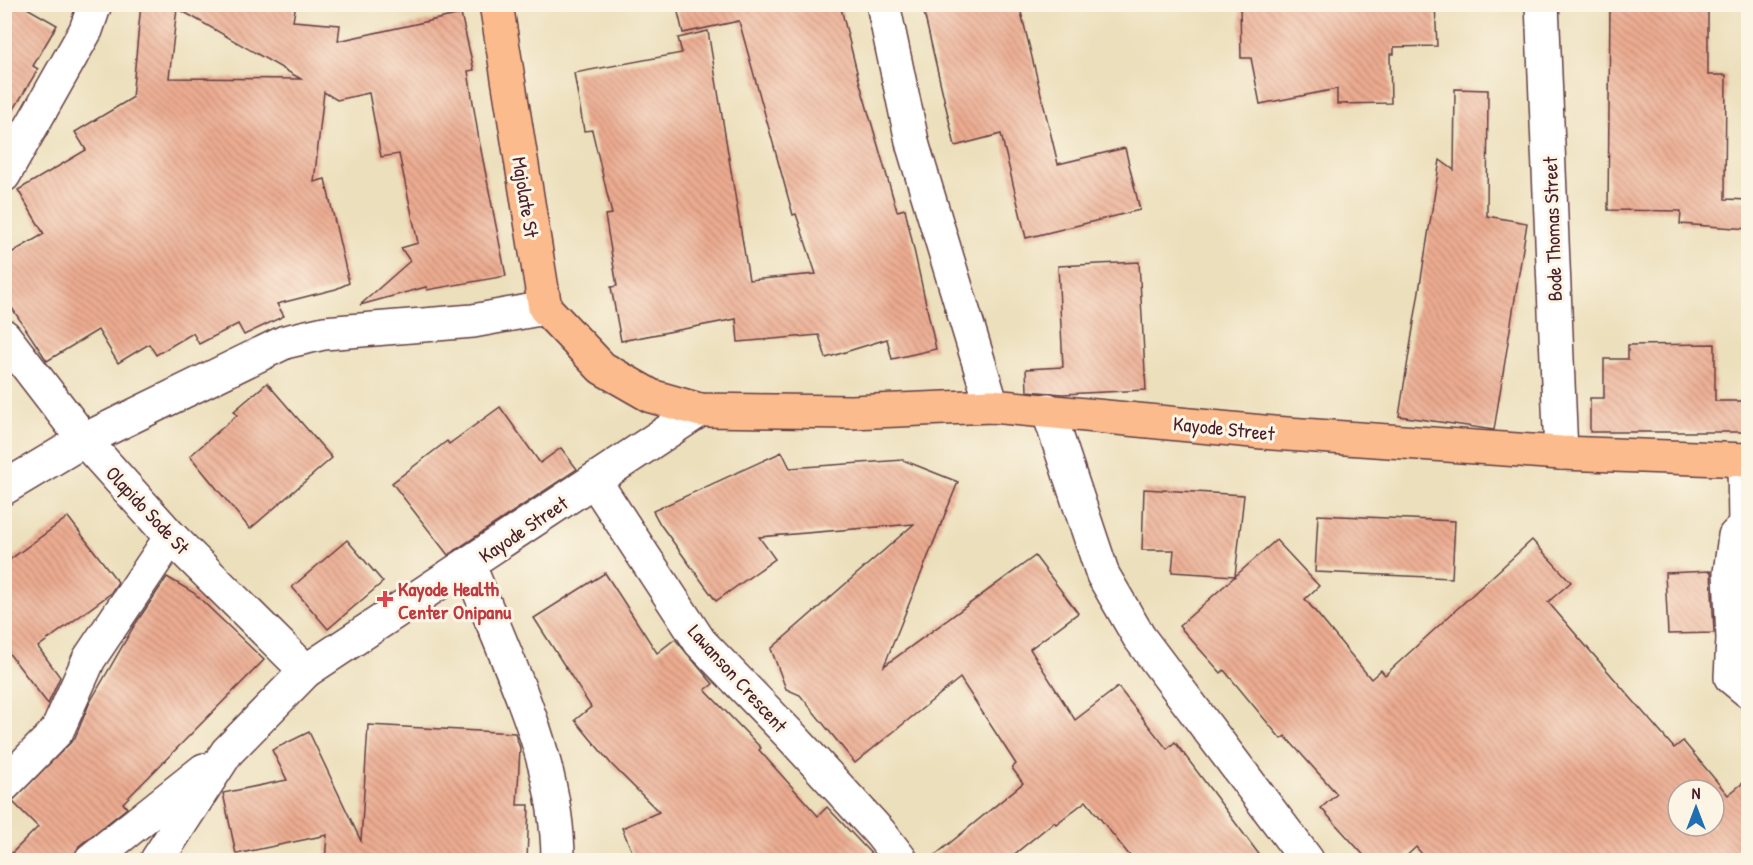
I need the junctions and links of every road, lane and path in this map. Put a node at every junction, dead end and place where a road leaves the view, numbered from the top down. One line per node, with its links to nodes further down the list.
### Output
1 (95, 4): 5 (street)
2 (496, 4): 6 (main road, Majolate St)
3 (883, 4): 8 (street)
4 (1542, 4): 12 (street, Bode Thomas Street)
5 (4, 175)
6 (545, 308): 9 (main road, Kayode Street); 11 (street)
7 (4, 336): 11 (street, Olapido Sode St)
8 (992, 406): 9 (main road, Kayode Street); 10 (main road, Kayode Street)
9 (700, 410): 14 (street, Kayode Street)
10 (1048, 410): 12 (main road, Kayode Street); 27 (street)
11 (84, 441): 15 (street); 17 (street, Olapido Sode St)
12 (1561, 453): 13 (main road, Kayode Street)
13 (1746, 460): 16 (street)
14 (594, 480): 18 (street, Kayode Street); 26 (street, Lawanson Crescent)
15 (4, 488)
16 (1747, 526): 20 (street)
17 (171, 537): 19 (street, Olapido Sode St); 22 (street)
18 (470, 565): 19 (street, Kayode Street); 25 (street)
19 (306, 671): 21 (street, Kayode Street)
20 (1749, 692)
21 (227, 752): 23 (street); 24 (street, Kayode Street)
22 (4, 785)
23 (91, 861)
24 (157, 861)
25 (558, 861)
26 (901, 861)
27 (1306, 861)

